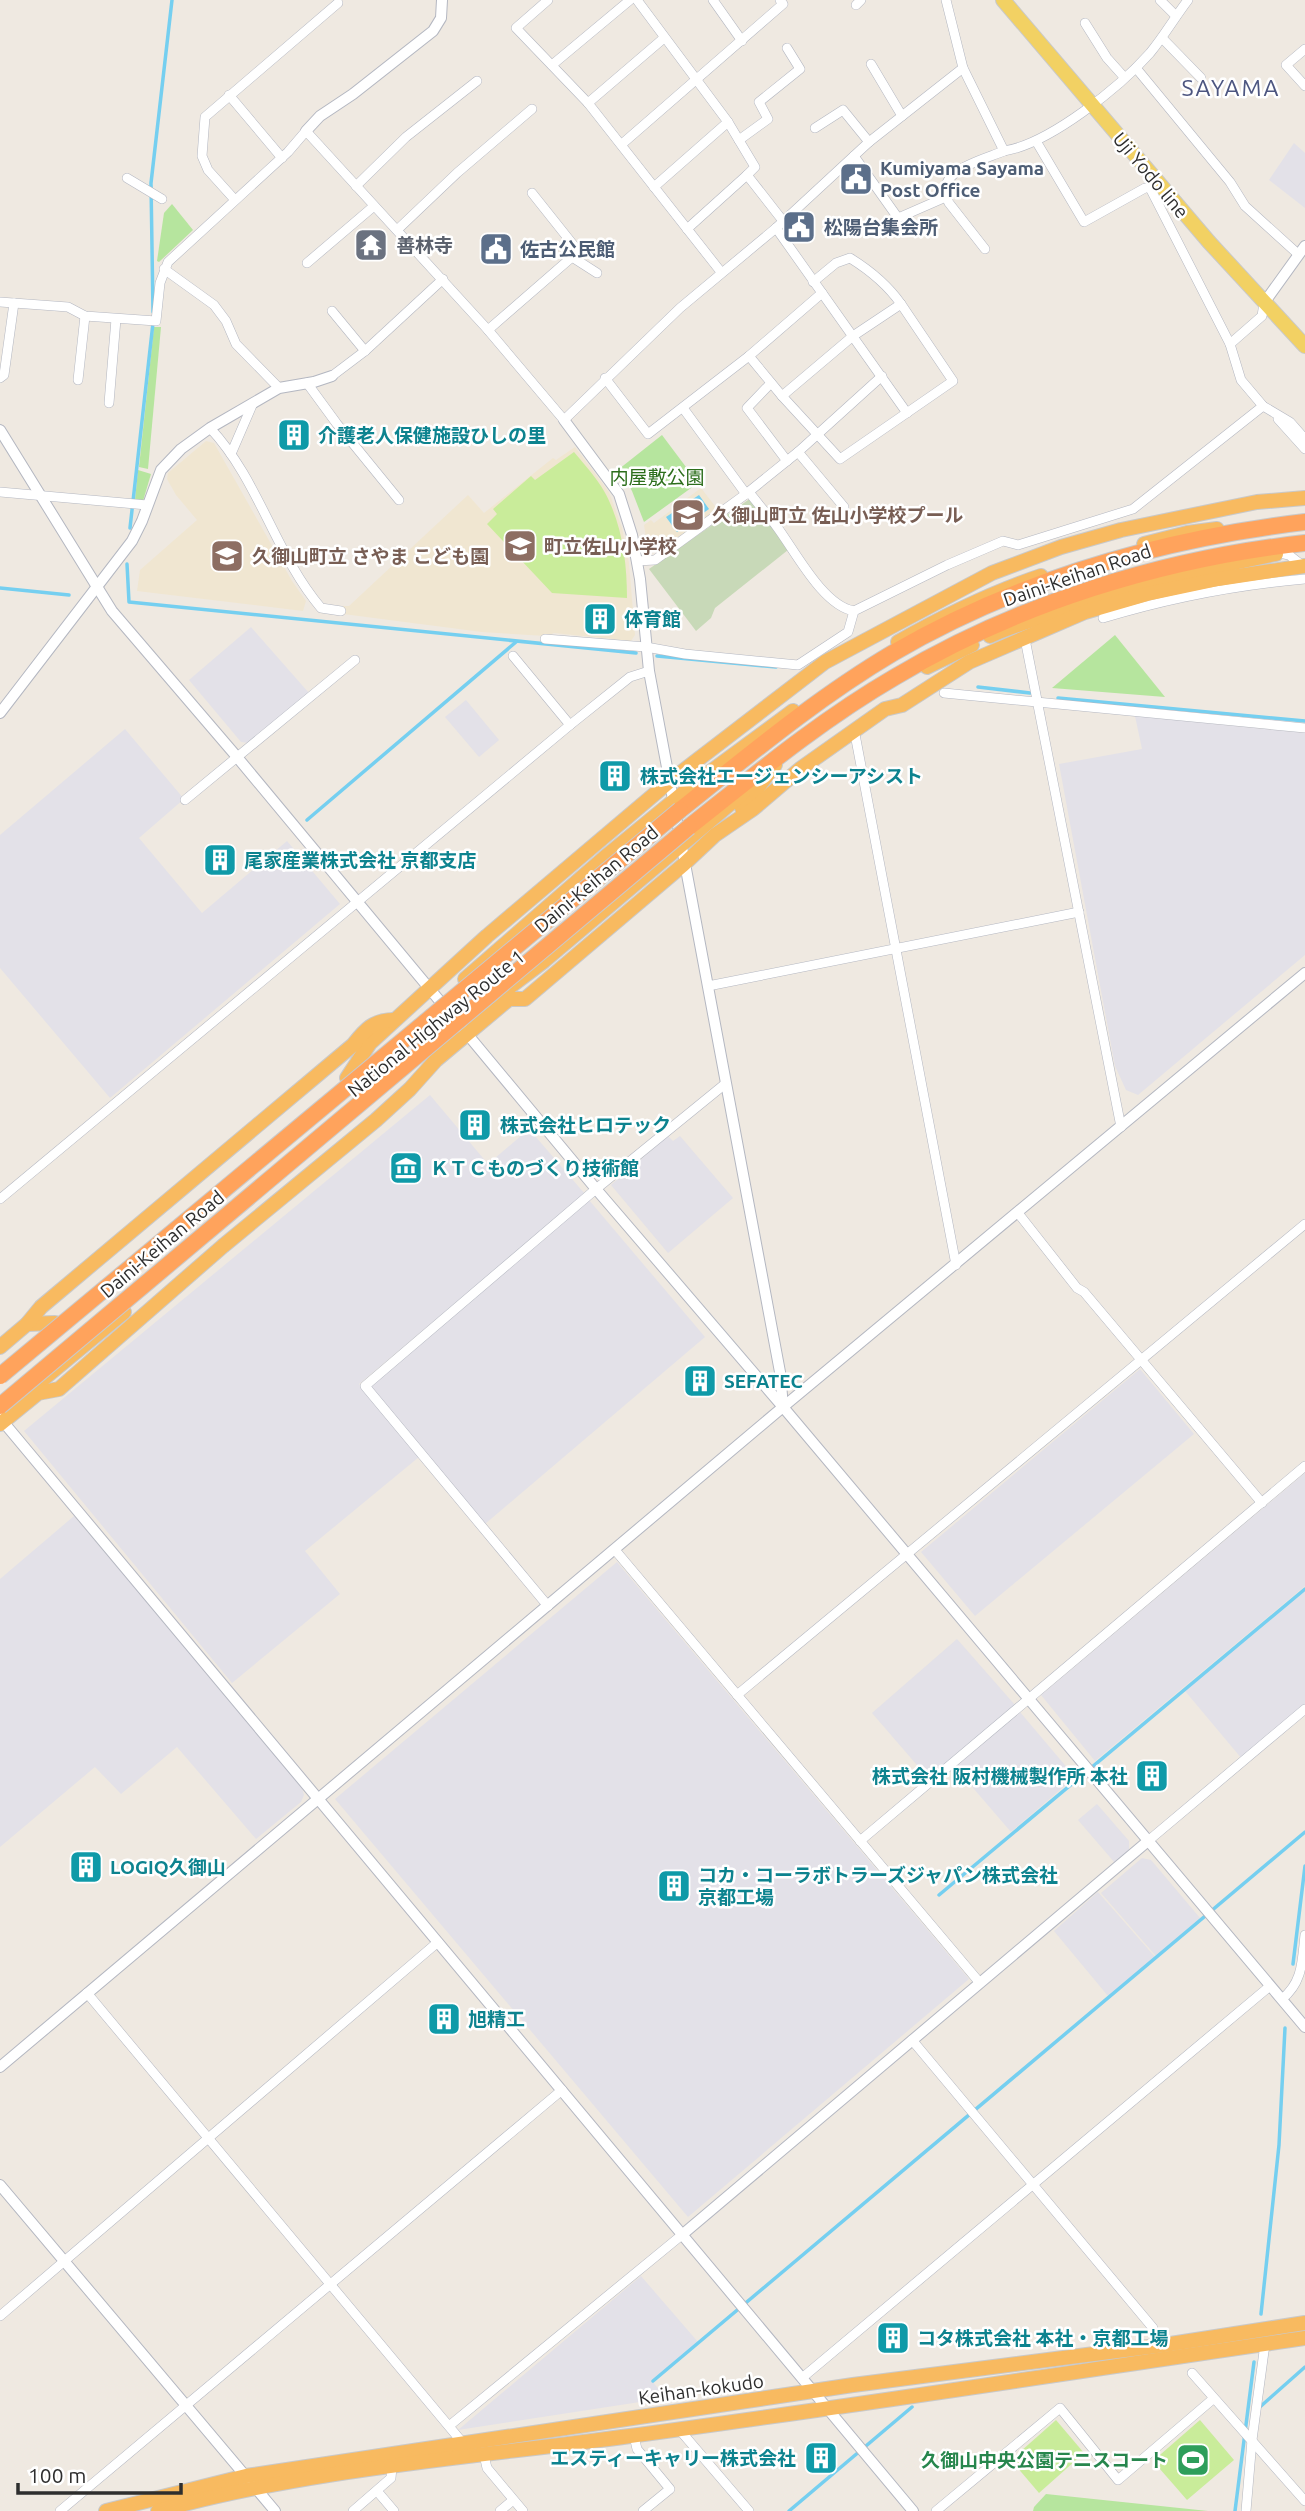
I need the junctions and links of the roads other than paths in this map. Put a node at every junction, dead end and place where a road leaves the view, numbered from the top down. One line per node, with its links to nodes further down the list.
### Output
1 (442, 0): 35 (street)
2 (548, 0): 20 (street)
3 (630, 0): 20 (street)
4 (637, 0): 14 (street)
5 (713, 0): 16 (street)
6 (946, 0): 21 (street)
7 (1003, 0): 30 (main road, Uji Yodo line)
8 (1160, 0): 12 (street)
9 (1188, 0): 12 (street)
10 (784, 1): 16 (street)
11 (338, 3): 28 (street)
12 (1176, 16): 15 (street)
13 (1085, 23): 23 (street)
14 (664, 38): 25 (street); 29 (street)
15 (1162, 38): 22 (street); 24 (street)
16 (743, 41): 25 (street)
17 (787, 48): 36 (street)
18 (1305, 49): 27 (street)
19 (871, 64): 32 (street)
20 (552, 65): 29 (street)
21 (963, 68): 32 (street); 40 (street)
22 (1136, 68): 23 (street); 57 (street)
23 (1124, 77): 30 (street)
24 (1200, 78)
25 (698, 80): 33 (street); 39 (street)
26 (477, 81): 46 (street)
27 (1305, 86)
28 (229, 95): 42 (street); 51 (street)
29 (589, 103): 39 (street)
30 (1092, 105): 37 (street); 45 (main road, Uji Yodo line)
31 (533, 109): 55 (street)
32 (902, 116): 38 (street)
33 (728, 122): 36 (street); 47 (street)
34 (815, 128): 38 (street)
35 (306, 131): 42 (street); 46 (street)
36 (740, 140): 43 (street)
37 (1035, 141): 40 (street); 45 (street)
38 (869, 142): 41 (street)
39 (622, 144): 47 (street)
40 (1004, 151): 49 (street)
41 (854, 156): 49 (street); 53 (street)
42 (282, 158): 51 (street)
43 (747, 175): 53 (street); 54 (street)
44 (127, 178): 50 (street)
45 (1153, 185): 68 (main road, Uji Yodo line); 75 (street)
46 (356, 186): 52 (street)
47 (654, 187): 54 (street)
48 (532, 193): 58 (street)
49 (946, 197): 56 (street)
50 (162, 199)
51 (235, 200): 60 (street)
52 (374, 205): 55 (street); 59 (street)
53 (780, 224): 61 (street); 64 (street)
54 (687, 229): 61 (street)
55 (397, 230): 63 (street)
56 (985, 248)
57 (1302, 250): 68 (street)
58 (572, 257): 62 (street); 73 (street)
59 (307, 263)
60 (164, 269): 72 (street); 86 (street)
61 (722, 272): 82 (street)
62 (597, 273)
63 (443, 279): 73 (street); 77 (street)
64 (813, 282): 65 (street); 69 (street)
65 (822, 293): 74 (street); 78 (street)
66 (0, 302): 67 (street)
67 (14, 303): 71 (street); 81 (street)
68 (1264, 303): 75 (street); 76 (main road, Uji Yodo line)
69 (901, 304): 74 (street); 93 (street)
70 (332, 311): 77 (street)
71 (85, 316): 72 (street); 83 (street)
72 (116, 319): 88 (street)
73 (488, 330): 94 (street)
74 (853, 336): 80 (street); 87 (street)
75 (1230, 344): 90 (street)
76 (1305, 346)
77 (365, 351): 79 (street)
78 (748, 356): 85 (street); 91 (street)
79 (332, 376): 84 (street)
80 (881, 376): 93 (street); 97 (street)
81 (0, 378)
82 (605, 378): 91 (street); 94 (street)
83 (78, 380)
84 (307, 383): 86 (street); 107 (street)
85 (771, 383): 87 (street); 102 (street)
86 (279, 388): 89 (street)
87 (782, 396): 97 (street)
88 (109, 403)
89 (253, 403): 95 (street); 101 (street)
90 (1263, 406): 92 (street); 119 (street)
91 (683, 408): 104 (street)
92 (1272, 412): 98 (street); 99 (street)
93 (907, 413): 97 (street)
94 (564, 420): 114 (street)
95 (210, 428): 101 (street); 108 (street)
96 (0, 430): 105 (street)
97 (816, 435): 100 (street)
98 (1305, 439)
99 (1305, 449)
100 (798, 452): 102 (street); 109 (street)
101 (231, 454): 118 (street)
102 (787, 461): 104 (street)
103 (0, 492): 105 (street)
104 (747, 493): 114 (street); 119 (street)
105 (42, 496): 108 (street); 117 (street)
106 (1305, 498): 130 (highway)
107 (399, 500)
108 (147, 505): 117 (street)
109 (841, 517)
110 (1305, 519): 131 (highway, National Highway Route 1); 174 (highway, Daini-Keihan Road, bridge)
111 (1305, 542): 177 (highway, Daini-Keihan Road, bridge)
112 (1305, 551): 113 (highway, National Highway Route 1)
113 (1280, 553): 115 (street); 121 (highway, National Highway Route 1)
114 (636, 561): 124 (street)
115 (1305, 566): 123 (highway)
116 (1305, 579): 120 (street)
117 (97, 586): 133 (street); 137 (street)
118 (341, 611)
119 (854, 611): 124 (street)
120 (1103, 618)
121 (997, 633): 132 (highway); 138 (highway, National Highway Route 1)
122 (545, 639): 124 (street)
123 (1025, 639): 129 (street); 132 (highway)
124 (646, 647): 127 (street)
125 (513, 656): 134 (street)
126 (355, 660): 137 (street)
127 (649, 671): 134 (street); 139 (street)
128 (944, 693): 129 (street)
129 (1038, 702): 135 (street); 146 (street)
130 (763, 708): 131 (highway); 139 (highway)
131 (796, 709): 141 (highway, National Highway Route 1)
132 (885, 709): 136 (highway)
133 (0, 713)
134 (570, 725): 145 (street)
135 (1305, 728)
136 (854, 729): 142 (highway); 149 (street)
137 (237, 757): 140 (street); 145 (street)
138 (775, 765): 142 (highway); 143 (highway, National Highway Route 1)
139 (670, 781): 141 (street); 148 (highway)
140 (185, 800)
141 (673, 802): 143 (street); 147 (highway, National Highway Route 1)
142 (715, 835): 144 (highway)
143 (680, 848): 144 (street); 150 (highway, National Highway Route 1)
144 (683, 865): 152 (street); 154 (highway)
145 (356, 901): 153 (street); 164 (street)
146 (1079, 912): 149 (street); 162 (street)
147 (517, 935): 148 (highway); 155 (highway, National Highway Route 1)
148 (487, 936): 153 (highway)
149 (896, 948): 152 (street); 167 (street)
150 (544, 961): 154 (highway); 157 (highway, National Highway Route 1)
151 (1305, 972): 162 (street)
152 (708, 986): 159 (street)
153 (430, 989): 155 (street); 156 (highway)
154 (509, 999): 157 (highway)
155 (439, 1001): 157 (street); 158 (highway, National Highway Route 1)
156 (394, 1020): 158 (highway); 169 (highway)
157 (463, 1030): 160 (highway); 161 (highway, National Highway Route 1); 163 (street)
158 (347, 1078): 168 (highway, National Highway Route 1)
159 (724, 1084): 163 (street); 176 (street)
160 (410, 1088): 161 (highway); 175 (highway)
161 (379, 1093): 172 (highway, National Highway Route 1)
162 (1121, 1127): 165 (street)
163 (596, 1189): 176 (street); 182 (street)
164 (0, 1199)
165 (1018, 1213): 167 (street); 171 (street)
166 (1305, 1224): 171 (street)
167 (956, 1265): 176 (street)
168 (55, 1323): 169 (highway); 173 (highway, National Highway Route 1)
169 (27, 1324): 170 (highway)
170 (0, 1347)
171 (1141, 1360): 179 (street); 181 (street)
172 (62, 1365): 175 (highway); 177 (highway, National Highway Route 1)
173 (0, 1369)
174 (0, 1376)
175 (38, 1393): 177 (highway)
176 (783, 1407): 180 (street); 181 (street)
177 (1, 1416): 186 (street)
178 (1305, 1466): 179 (street)
179 (1262, 1503): 184 (street)
180 (615, 1550): 182 (street); 183 (street)
181 (907, 1554): 183 (street); 184 (street)
182 (548, 1606): 186 (street)
183 (737, 1695): 187 (street)
184 (1029, 1699): 187 (street); 188 (street)
185 (1305, 1709): 188 (street)
186 (318, 1798): 190 (street); 193 (street)
187 (860, 1841): 191 (street)
188 (1148, 1842): 191 (street); 192 (street)
189 (1305, 1935): 194 (street)
190 (438, 1941): 198 (street); 199 (street)
191 (980, 1983): 196 (street)
192 (1270, 1986): 194 (street); 200 (street)
193 (88, 1993): 197 (street); 199 (street)
194 (1282, 2000): 195 (street)
195 (1305, 2027)
196 (912, 2040): 200 (street); 202 (street)
197 (0, 2067)
198 (562, 2091): 202 (street); 204 (street)
199 (209, 2138): 203 (street); 204 (street)
200 (1033, 2184): 207 (street); 211 (street)
201 (0, 2185): 203 (street)
202 (682, 2234): 211 (street); 216 (street)
203 (65, 2262): 205 (street); 214 (street)
204 (331, 2283): 214 (street); 216 (street)
205 (0, 2316)
206 (1305, 2323): 212 (highway, Keihan-kokudo)
207 (1153, 2328)
208 (1305, 2337): 209 (highway, Keihan-kokudo)
209 (1259, 2344): 215 (highway, Keihan-kokudo); 219 (street)
210 (1192, 2373): 213 (street)
211 (802, 2378): 212 (street)
212 (815, 2392): 215 (street); 220 (highway, Keihan-kokudo)
213 (1213, 2399): 219 (street); 239 (street)
214 (186, 2405): 223 (street); 228 (street)
215 (827, 2407): 217 (highway, Keihan-kokudo); 238 (street)
216 (449, 2426): 220 (street)
217 (678, 2428): 218 (highway, Keihan-kokudo); 237 (street)
218 (634, 2436): 221 (highway, Keihan-kokudo); 236 (street)
219 (1252, 2440): 227 (street); 240 (street)
220 (462, 2442): 223 (highway, Keihan-kokudo)
221 (484, 2455): 222 (highway, Keihan-kokudo); 226 (street)
222 (392, 2467): 224 (highway, Keihan-kokudo); 225 (street)
223 (246, 2476): 224 (street); 229 (highway, Keihan-kokudo)
224 (257, 2489): 230 (highway, Keihan-kokudo); 231 (street)
225 (377, 2491): 232 (street); 233 (street)
226 (513, 2500): 234 (street); 235 (street)
227 (1305, 2501)
228 (60, 2511)
229 (106, 2511)
230 (158, 2511)
231 (275, 2511)
232 (353, 2511)
233 (394, 2511)
234 (500, 2511)
235 (523, 2511)
236 (643, 2511)
237 (749, 2511)
238 (913, 2511)
239 (936, 2511)
240 (1246, 2511)

